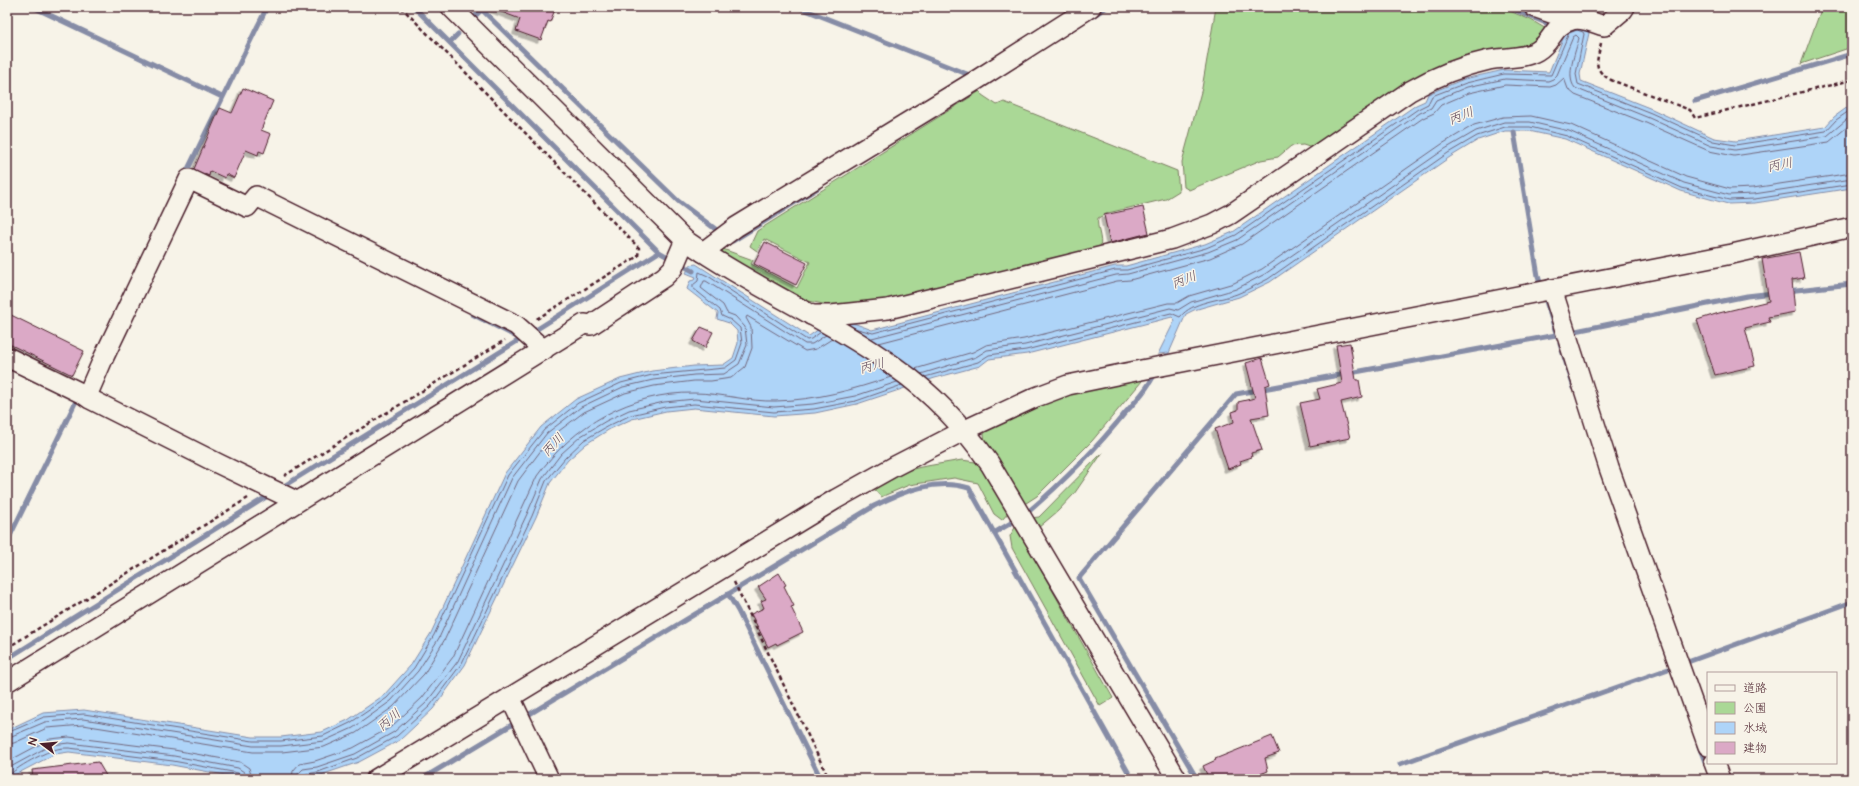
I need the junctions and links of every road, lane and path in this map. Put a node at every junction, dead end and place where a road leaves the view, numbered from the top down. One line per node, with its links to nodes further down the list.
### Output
1 (401, 7): 12 (path)
2 (451, 7): 9 (street)
3 (1091, 7): 8 (street)
4 (1625, 7): 5 (street)
5 (1563, 17): 6 (path); 11 (street)
6 (1852, 80)
7 (1852, 228): 10 (street)
8 (702, 252): 9 (street); 11 (street)
9 (679, 255): 12 (street)
10 (1546, 290): 15 (street); 22 (street)
11 (817, 319): 15 (street)
12 (526, 337): 14 (street); 16 (path); 17 (street)
13 (7, 357): 14 (street)
14 (82, 393): 16 (street)
15 (961, 426): 21 (street); 27 (street)
16 (260, 490): 17 (street); 19 (path)
17 (290, 498): 20 (street)
18 (735, 584): 26 (path)
19 (7, 648)
20 (7, 682)
21 (513, 703): 24 (street); 25 (street)
22 (1707, 743)
23 (1714, 764): 28 (street)
24 (376, 779)
25 (549, 779)
26 (829, 779)
27 (1177, 779)
28 (1720, 779)

